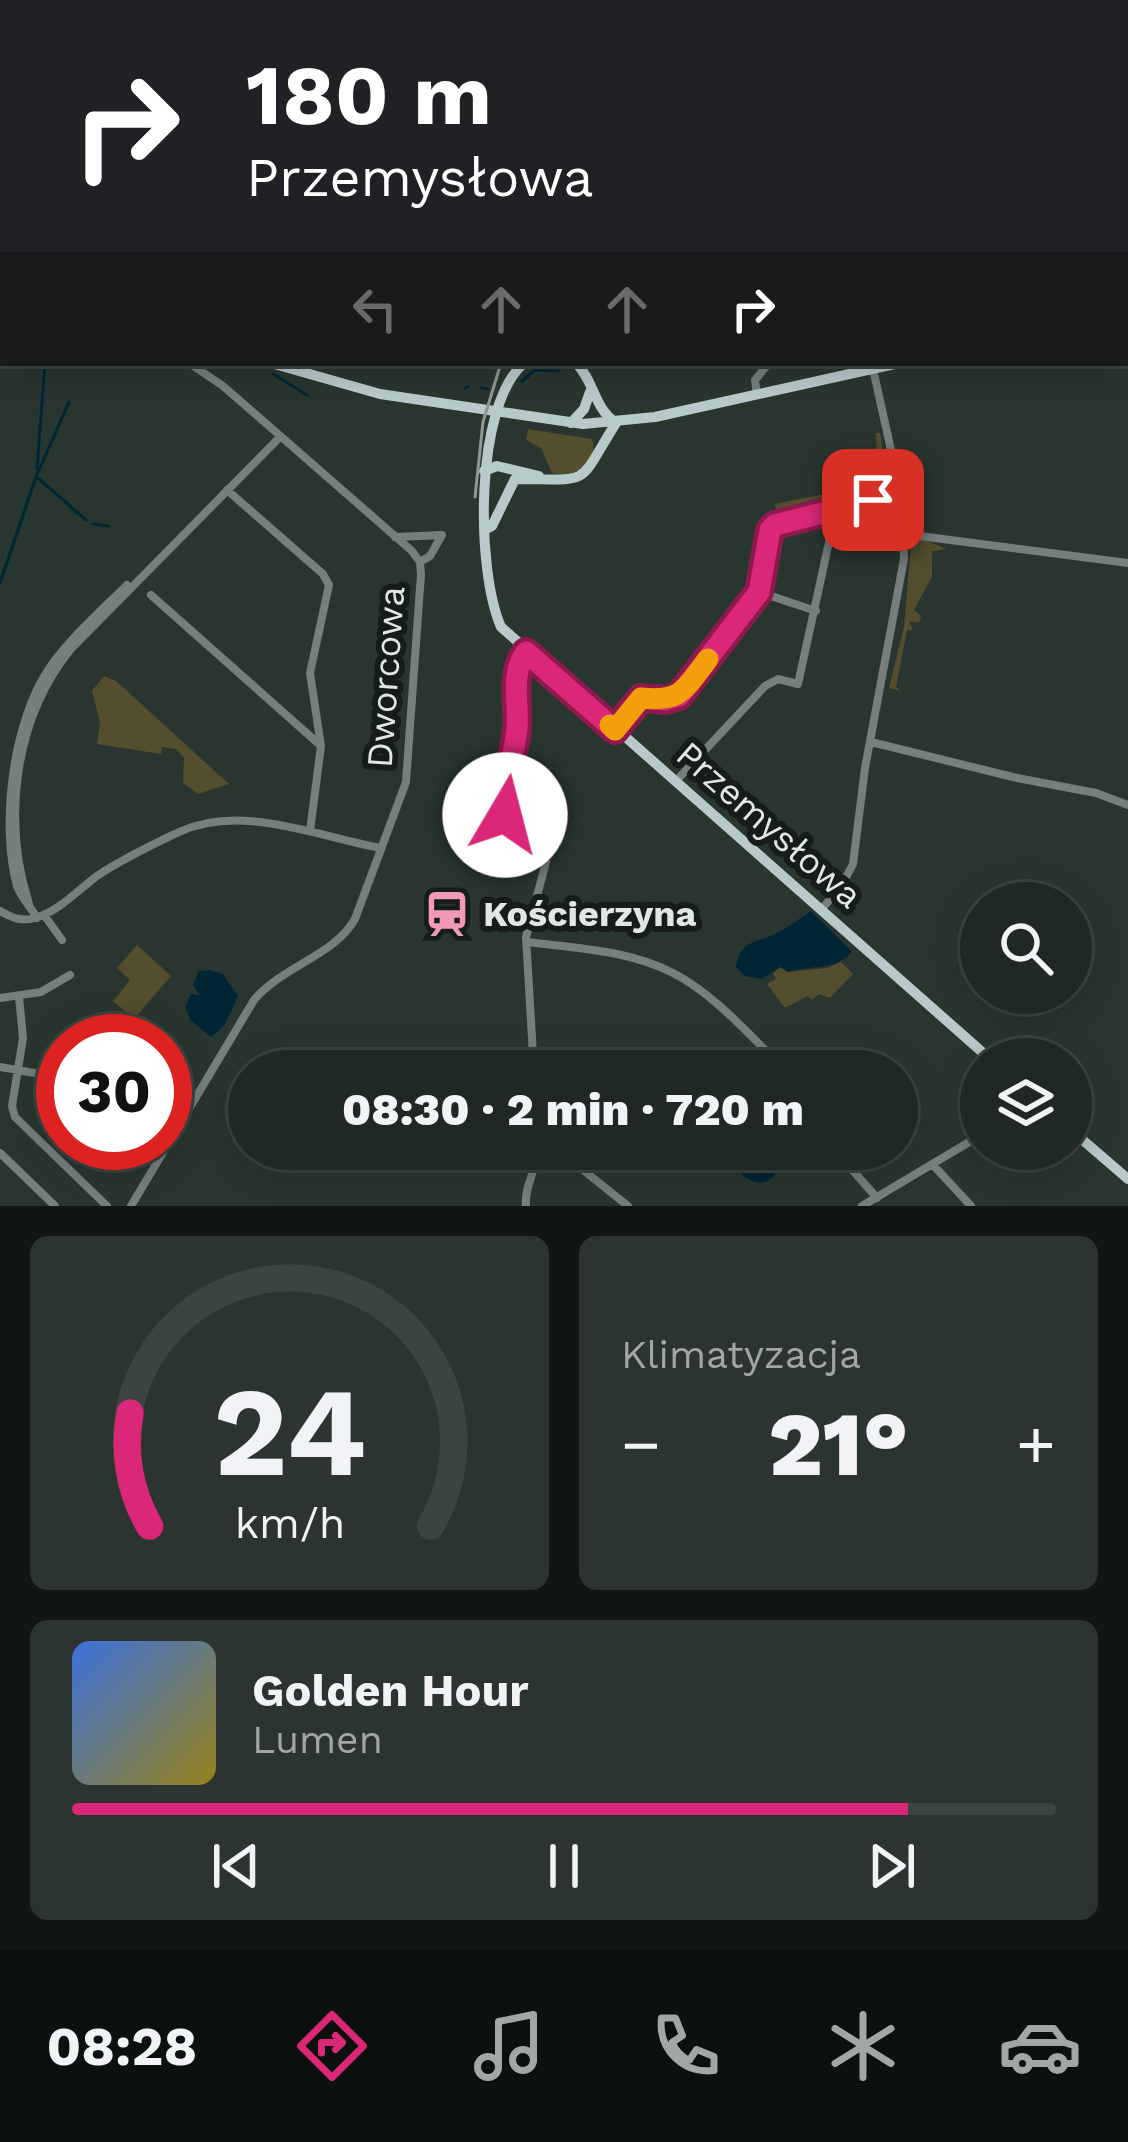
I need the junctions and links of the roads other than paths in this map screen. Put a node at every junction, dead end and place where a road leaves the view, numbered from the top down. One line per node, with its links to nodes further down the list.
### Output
1 (193, 366): 14 (street, Dworcowa)
2 (281, 366): 9 (main road)
3 (292, 366): 9 (main road)
4 (521, 366): 16 (main road, Przemysłowa)
5 (578, 366): 10 (main road)
6 (767, 366): 11 (street)
7 (886, 366): 8 (main road)
8 (873, 369): 11 (main road); 20 (street)
9 (311, 375): 13 (main road)
10 (591, 388): 12 (main road); 13 (main road)
11 (757, 395): 12 (main road)
12 (616, 423): 13 (main road); 15 (main road)
13 (577, 424): 15 (main road)
14 (280, 437): 19 (street); 24 (street, Dworcowa)
15 (600, 448): 18 (main road)
16 (484, 471): 17 (main road); 18 (main road); 22 (main road, Przemysłowa)
17 (515, 479): 18 (main road); 22 (main road)
18 (549, 479)
19 (227, 490): 33 (street); 40 (street)
20 (901, 495): 21 (street); 23 (street)
21 (836, 509): 27 (street); 29 (street)
22 (486, 529): 30 (main road, Przemysłowa)
23 (904, 534): 26 (street); 32 (street)
24 (394, 537): 25 (street, Dworcowa); 25 (street, Dworcowa)
25 (420, 562): 37 (street, Dworcowa)
26 (1128, 563)
27 (759, 592): 29 (street); 31 (street)
28 (151, 595): 33 (street)
29 (816, 611): 34 (street)
30 (526, 652): 31 (main road, Przemysłowa); 42 (street)
31 (615, 730): 34 (main road, Przemysłowa)
32 (871, 742): 35 (street); 38 (street)
33 (321, 746): 36 (street)
34 (675, 782): 38 (main road, Przemysłowa)
35 (1128, 805)
36 (310, 831): 37 (street); 40 (street)
37 (382, 848): 52 (street, Dworcowa)
38 (821, 910): 46 (main road, Przemysłowa)
39 (0, 911): 40 (street)
40 (40, 917): 41 (street)
41 (62, 940)
42 (527, 942): 47 (street); 48 (street)
43 (70, 975): 44 (street)
44 (19, 997): 45 (street); 50 (street)
45 (0, 998)
46 (966, 1038)
47 (533, 1050)
48 (763, 1050)
49 (0, 1067): 50 (street)
50 (19, 1070): 51 (street); 66 (street)
51 (36, 1073)
52 (192, 1106)
53 (1092, 1148): 61 (main road)
54 (960, 1149): 56 (street)
55 (0, 1153): 62 (street)
56 (934, 1166): 63 (street); 71 (street)
57 (153, 1170): 67 (street, Dworcowa)
58 (535, 1170): 68 (street)
59 (583, 1170): 69 (street)
60 (852, 1170): 63 (street)
61 (1128, 1179)
62 (46, 1198): 64 (street); 65 (street)
63 (877, 1198): 70 (street)
64 (38, 1206)
65 (55, 1206)
66 (107, 1206)
67 (131, 1206)
68 (526, 1206)
69 (628, 1206)
70 (862, 1206)
71 (971, 1206)

